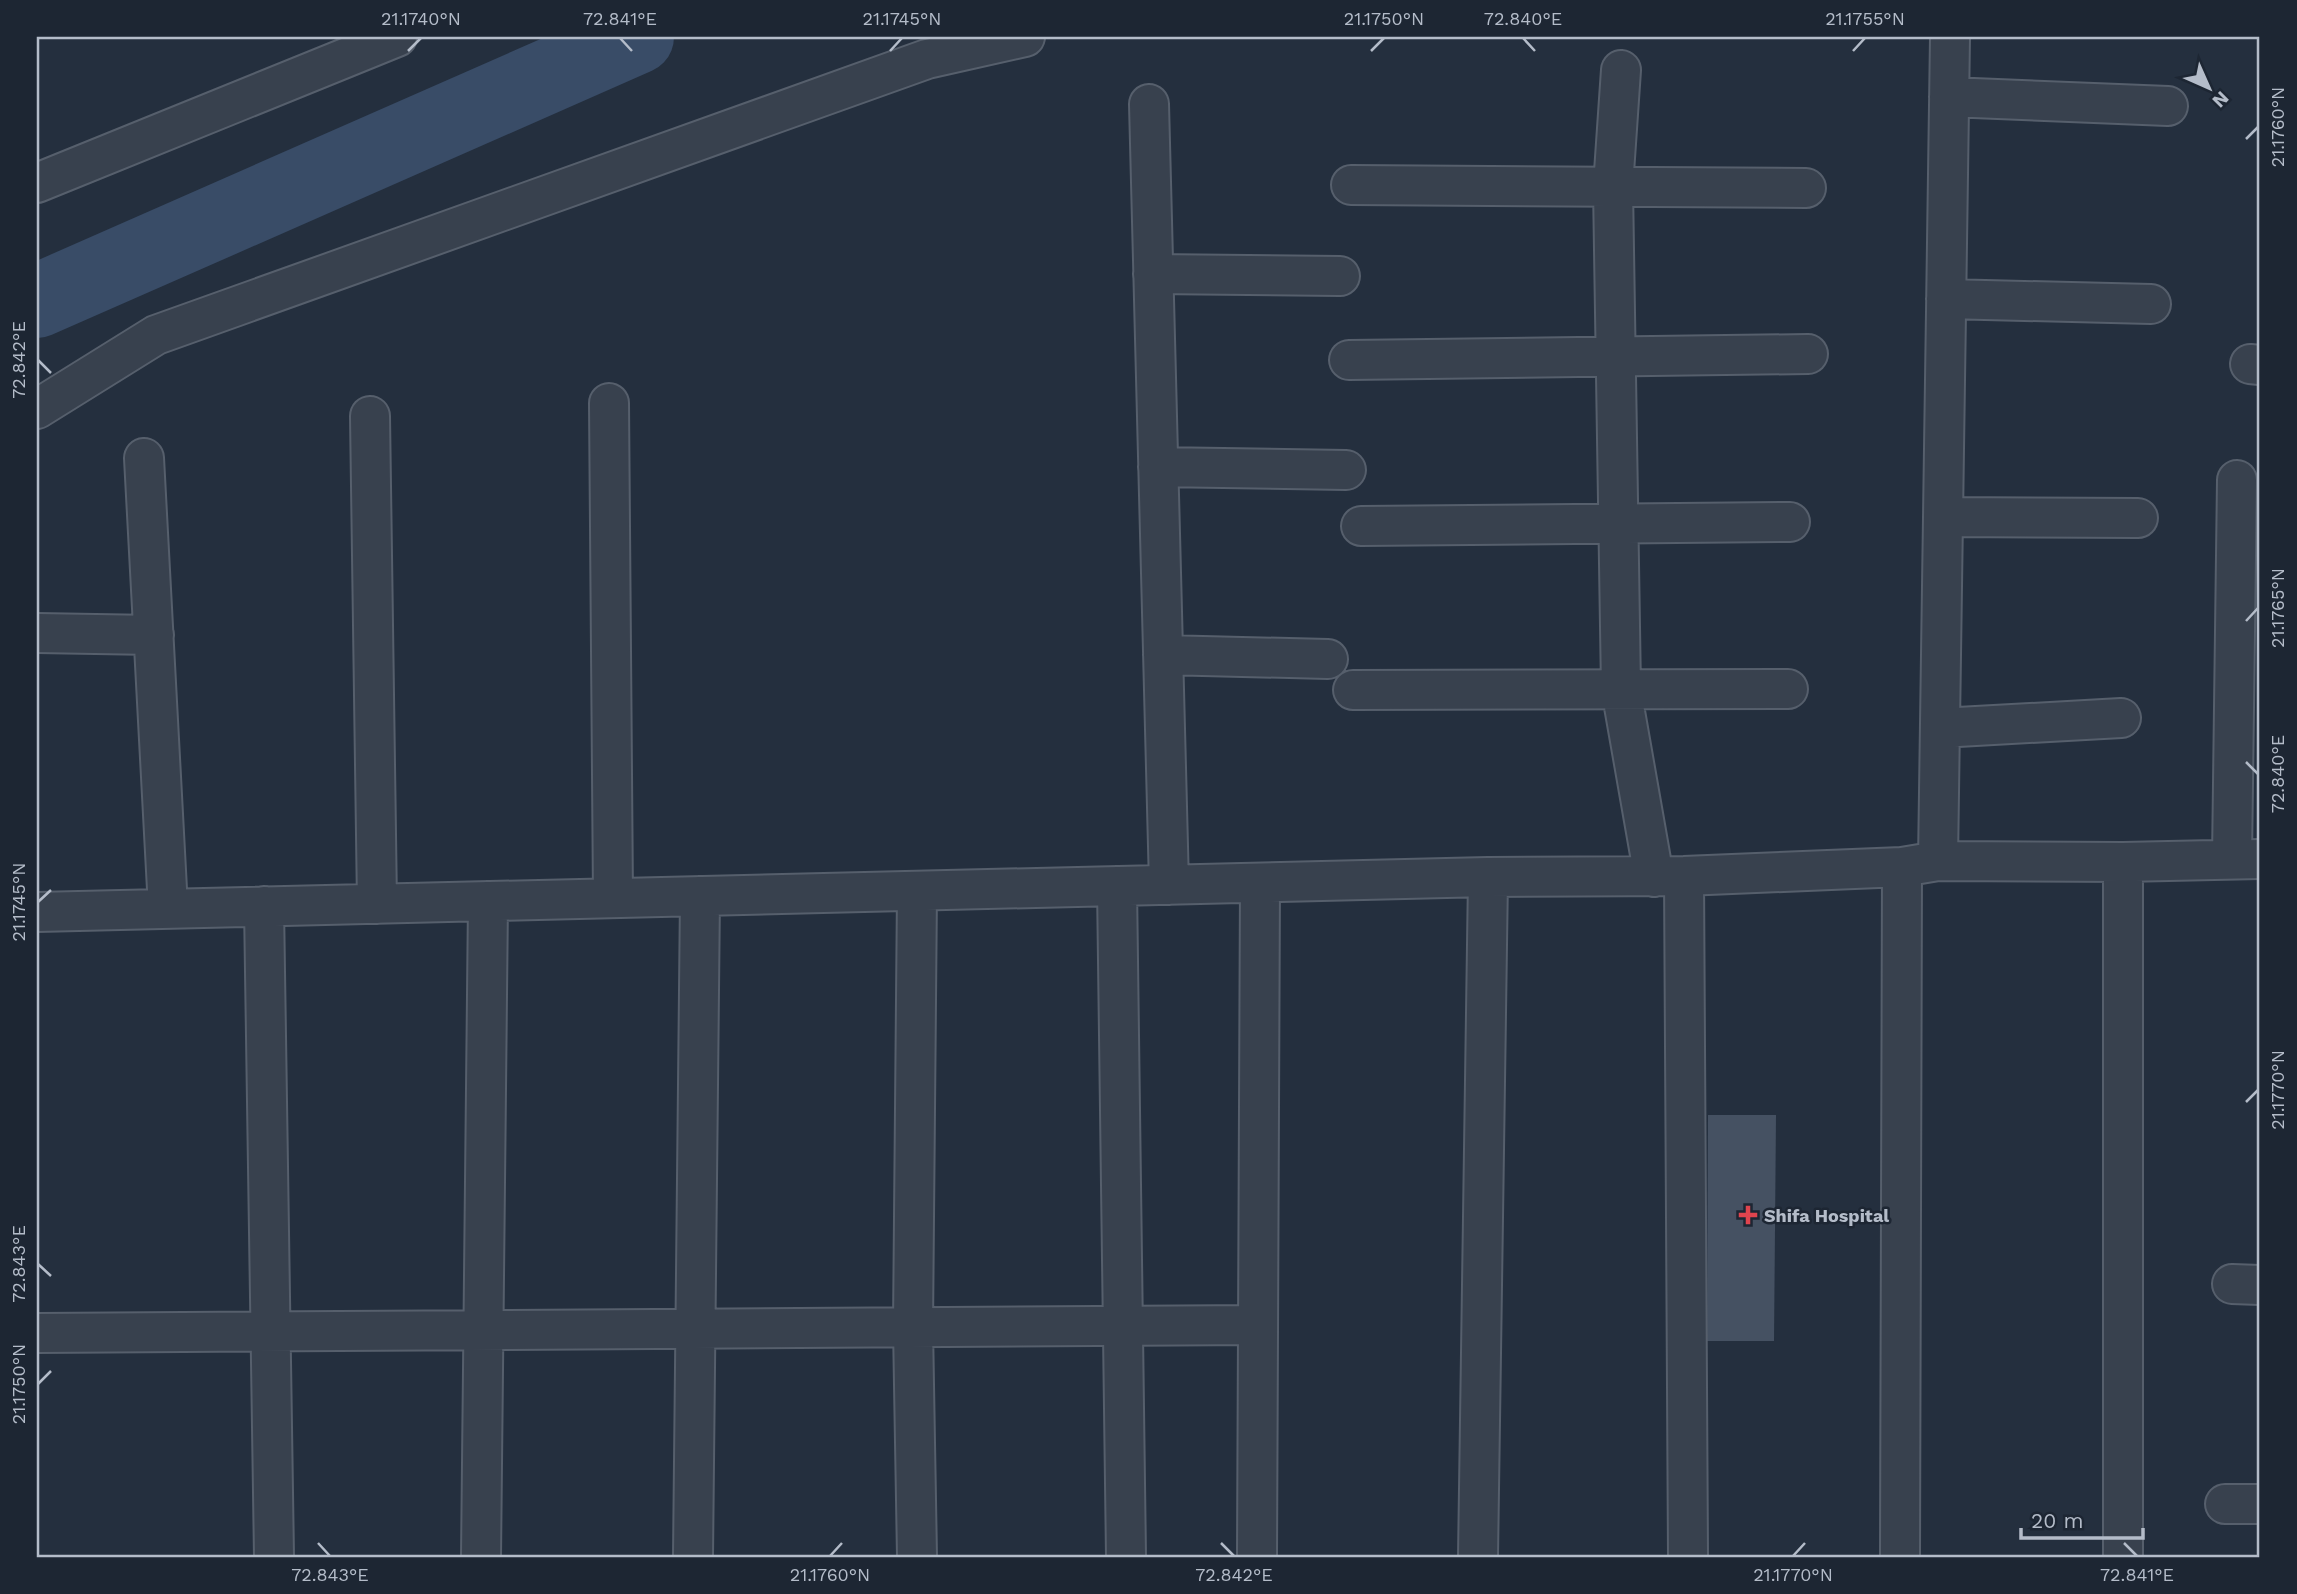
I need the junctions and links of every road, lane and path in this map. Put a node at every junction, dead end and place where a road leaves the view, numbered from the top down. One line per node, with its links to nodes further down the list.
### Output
1 (397, 37): 8 (street)
2 (1026, 37): 20 (street)
3 (1950, 37): 5 (street)
4 (1621, 70): 10 (street)
5 (1949, 97): 7 (street); 14 (street)
6 (1149, 104): 12 (street)
7 (2168, 106)
8 (37, 183)
9 (1351, 185): 10 (street)
10 (1613, 187): 11 (street); 17 (street)
11 (1806, 188)
12 (1153, 274): 13 (street); 23 (street)
13 (1340, 276)
14 (1946, 299): 15 (street); 26 (street)
15 (2151, 304)
16 (1808, 354): 17 (street)
17 (1616, 356): 18 (street); 29 (street)
18 (1349, 360)
19 (609, 403): 50 (street)
20 (37, 409)
21 (370, 416): 52 (street)
22 (144, 458): 32 (street)
23 (1158, 467): 24 (street); 33 (street)
24 (1346, 470)
25 (2236, 480): 40 (street)
26 (1943, 517): 27 (street); 39 (street)
27 (2138, 518)
28 (1790, 522): 29 (street)
29 (1618, 523): 30 (street); 36 (street)
30 (1361, 526)
31 (37, 633): 32 (street)
32 (154, 635): 54 (street)
33 (1163, 655): 34 (street); 46 (street)
34 (1328, 659)
35 (1788, 688): 36 (street)
36 (1621, 689): 37 (street); 43 (street)
37 (1353, 690)
38 (2121, 718): 39 (street)
39 (1940, 728): 42 (street)
40 (2246, 859): 41 (street)
41 (2123, 862): 42 (street); 72 (street)
42 (1920, 864): 43 (street); 71 (street)
43 (1669, 876): 44 (street); 70 (street)
44 (1488, 877): 45 (street); 69 (street)
45 (1260, 883): 46 (street); 56 (street)
46 (1169, 885): 47 (street)
47 (1117, 886): 48 (street); 57 (street)
48 (917, 891): 49 (street); 58 (street)
49 (700, 896): 50 (street); 59 (street)
50 (613, 898): 51 (street)
51 (488, 901): 52 (street); 60 (street)
52 (377, 904): 53 (street)
53 (264, 906): 54 (street); 61 (street)
54 (168, 908): 55 (street)
55 (37, 912)
56 (1258, 1325): 57 (street); 68 (street)
57 (1122, 1326): 58 (street); 67 (street)
58 (913, 1328): 59 (street); 66 (street)
59 (694, 1329): 60 (street); 65 (street)
60 (481, 1330): 61 (street); 64 (street)
61 (270, 1331): 62 (street); 63 (street)
62 (37, 1333)
63 (274, 1557)
64 (481, 1557)
65 (693, 1557)
66 (917, 1557)
67 (1126, 1557)
68 (1257, 1557)
69 (1478, 1557)
70 (1688, 1557)
71 (1900, 1557)
72 (2123, 1557)

